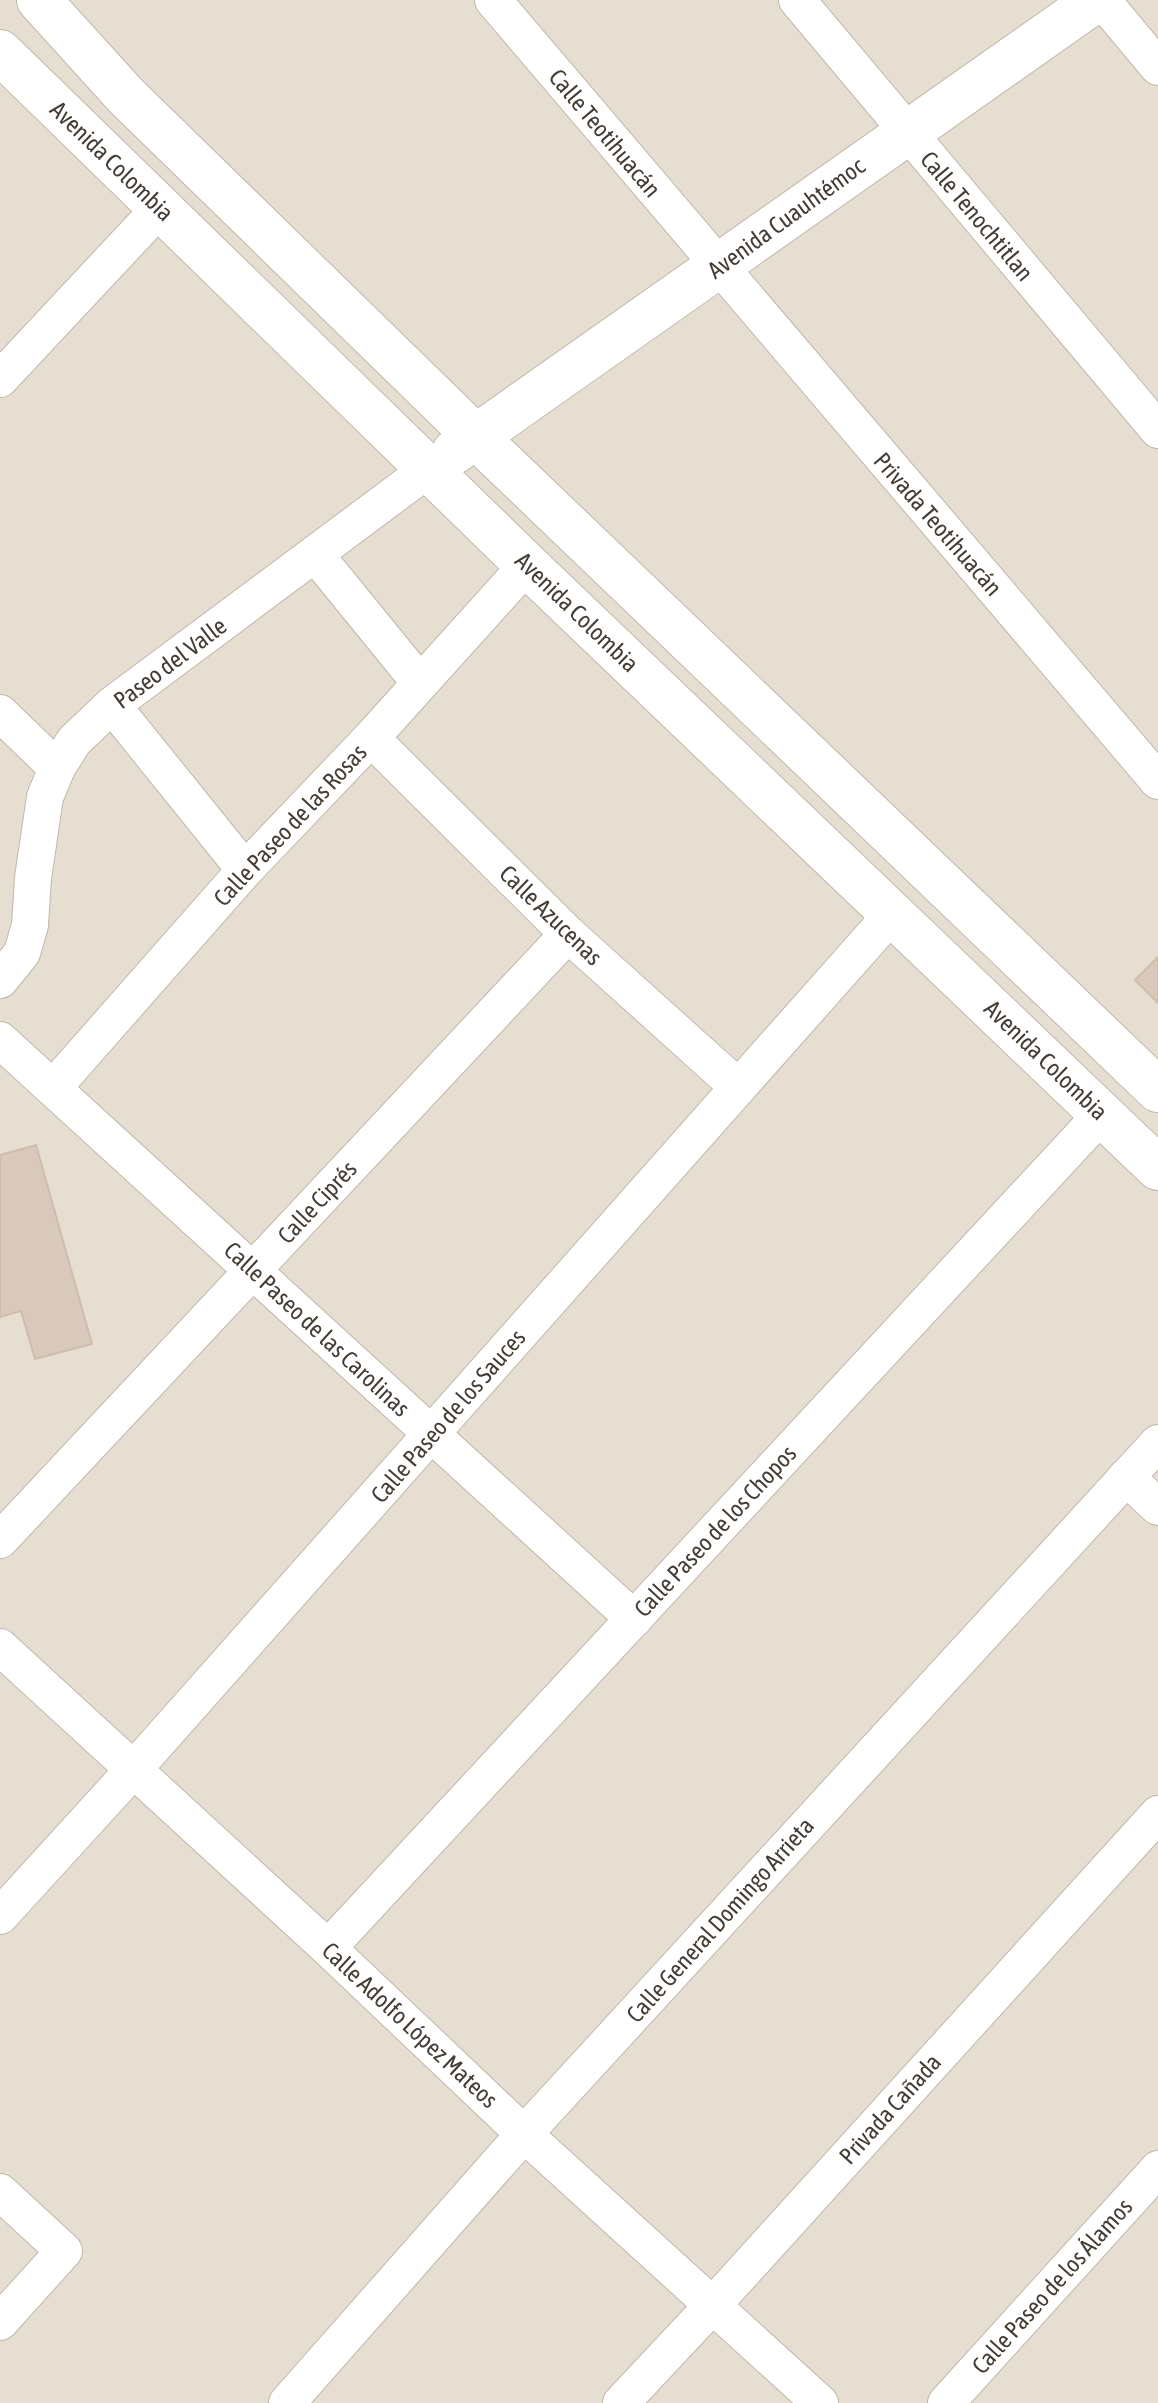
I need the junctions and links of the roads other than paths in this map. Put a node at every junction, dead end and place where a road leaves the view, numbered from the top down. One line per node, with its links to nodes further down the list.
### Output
1 (39, 0): 12 (street)
2 (493, 0): 9 (street, Calle Teotihuacán)
3 (797, 0): 7 (street, Calle Tenochtitlan)
4 (1099, 0): 6 (street); 7 (street, Avenida Cuauhtémoc)
5 (0, 52): 8 (street, Avenida Colombia)
6 (1158, 67)
7 (906, 132): 9 (street, Avenida Cuauhtémoc); 11 (street, Calle Tenochtitlan)
8 (161, 207): 10 (street); 13 (street, Avenida Colombia)
9 (718, 266): 12 (street, Avenida Cuauhtémoc); 21 (street, Privada Teotihuacán)
10 (0, 379)
11 (1158, 430)
12 (476, 437): 13 (street, Paseo del Valle); 29 (street)
13 (430, 468): 14 (street, Paseo del Valle); 15 (street, Avenida Colombia)
14 (315, 554): 16 (street); 17 (street, Paseo del Valle)
15 (527, 565): 16 (street, Calle Paseo de las Rosas); 23 (street, Avenida Colombia)
16 (420, 683): 19 (street, Calle Paseo de las Rosas)
17 (112, 705): 20 (street, Paseo del Valle); 22 (street)
18 (0, 713): 20 (street)
19 (371, 738): 22 (street, Calle Paseo de las Rosas); 24 (street, Calle Azucenas)
20 (57, 768): 25 (street, Paseo del Valle)
21 (1158, 781)
22 (245, 870): 27 (street, Calle Paseo de las Rosas)
23 (893, 913): 28 (street, Calle Paseo de los Sauces); 30 (street, Avenida Colombia)
24 (568, 934): 28 (street, Calle Azucenas); 32 (street, Calle Ciprés)
25 (0, 980)
26 (0, 1040): 27 (street, Calle Paseo de las Carolinas)
27 (54, 1087): 32 (street, Calle Paseo de las Carolinas)
28 (738, 1087): 33 (street, Calle Paseo de los Sauces)
29 (1158, 1090)
30 (1102, 1114): 31 (street, Avenida Colombia); 38 (street, Calle Paseo de los Chopos)
31 (1158, 1168)
32 (254, 1270): 33 (street, Calle Paseo de las Carolinas); 37 (street, Calle Ciprés)
33 (432, 1435): 38 (street, Calle Paseo de las Carolinas); 40 (street, Calle Paseo de los Sauces)
34 (1158, 1443): 35 (street, Calle General Domingo Arrieta)
35 (1126, 1477): 36 (street); 44 (street, Calle General Domingo Arrieta)
36 (1158, 1507)
37 (0, 1540)
38 (634, 1619): 43 (street, Calle Paseo de los Chopos)
39 (0, 1647): 40 (street, Calle Adolfo López Mateos)
40 (134, 1769): 42 (street, Calle Paseo de los Sauces); 43 (street, Calle Adolfo López Mateos)
41 (1158, 1814): 47 (street, Privada Cañada)
42 (0, 1916)
43 (328, 1948): 44 (street, Calle Adolfo López Mateos)
44 (524, 2134): 47 (street, Calle Adolfo López Mateos); 49 (street, Calle General Domingo Arrieta)
45 (1158, 2169): 52 (street, Calle Paseo de los Álamos)
46 (0, 2192): 48 (street)
47 (712, 2306): 50 (street, Privada Cañada); 51 (street, Calle Adolfo López Mateos)
48 (0, 2322)
49 (287, 2403)
50 (621, 2403)
51 (820, 2403)
52 (946, 2403)

